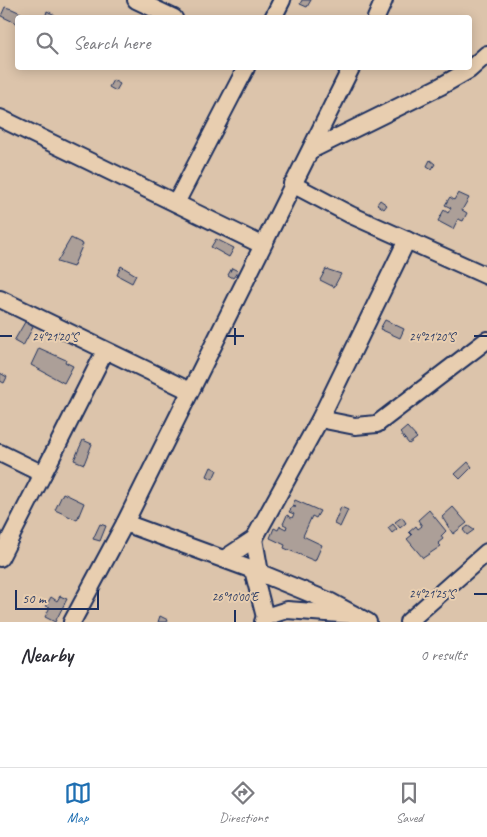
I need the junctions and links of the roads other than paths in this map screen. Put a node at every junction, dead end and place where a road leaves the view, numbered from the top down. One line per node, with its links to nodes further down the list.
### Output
1 (136, 0): 4 (street)
2 (282, 0): 5 (street)
3 (384, 0): 6 (street)
4 (168, 15)
5 (274, 15)
6 (377, 15)
7 (487, 54): 8 (street)
8 (472, 67)
9 (245, 70): 15 (street)
10 (350, 70): 13 (street)
11 (469, 70): 13 (street)
12 (0, 118): 15 (street)
13 (311, 150): 14 (street)
14 (292, 184): 16 (street); 17 (street)
15 (176, 203): 17 (street)
16 (407, 240): 18 (street); 23 (street)
17 (262, 245): 22 (street)
18 (487, 276)
19 (0, 299): 21 (street)
20 (487, 340): 23 (street)
21 (105, 351): 22 (street); 25 (street)
22 (190, 391): 26 (street)
23 (320, 419): 27 (street)
24 (0, 453): 25 (street)
25 (42, 474): 29 (street)
26 (125, 523): 30 (street); 34 (street)
27 (254, 539): 30 (street); 31 (street)
28 (487, 552): 35 (street)
29 (0, 558)
30 (224, 559): 31 (street)
31 (256, 571): 32 (street); 33 (street)
32 (264, 619): 33 (street)
33 (363, 619)
34 (72, 622)
35 (408, 622)

